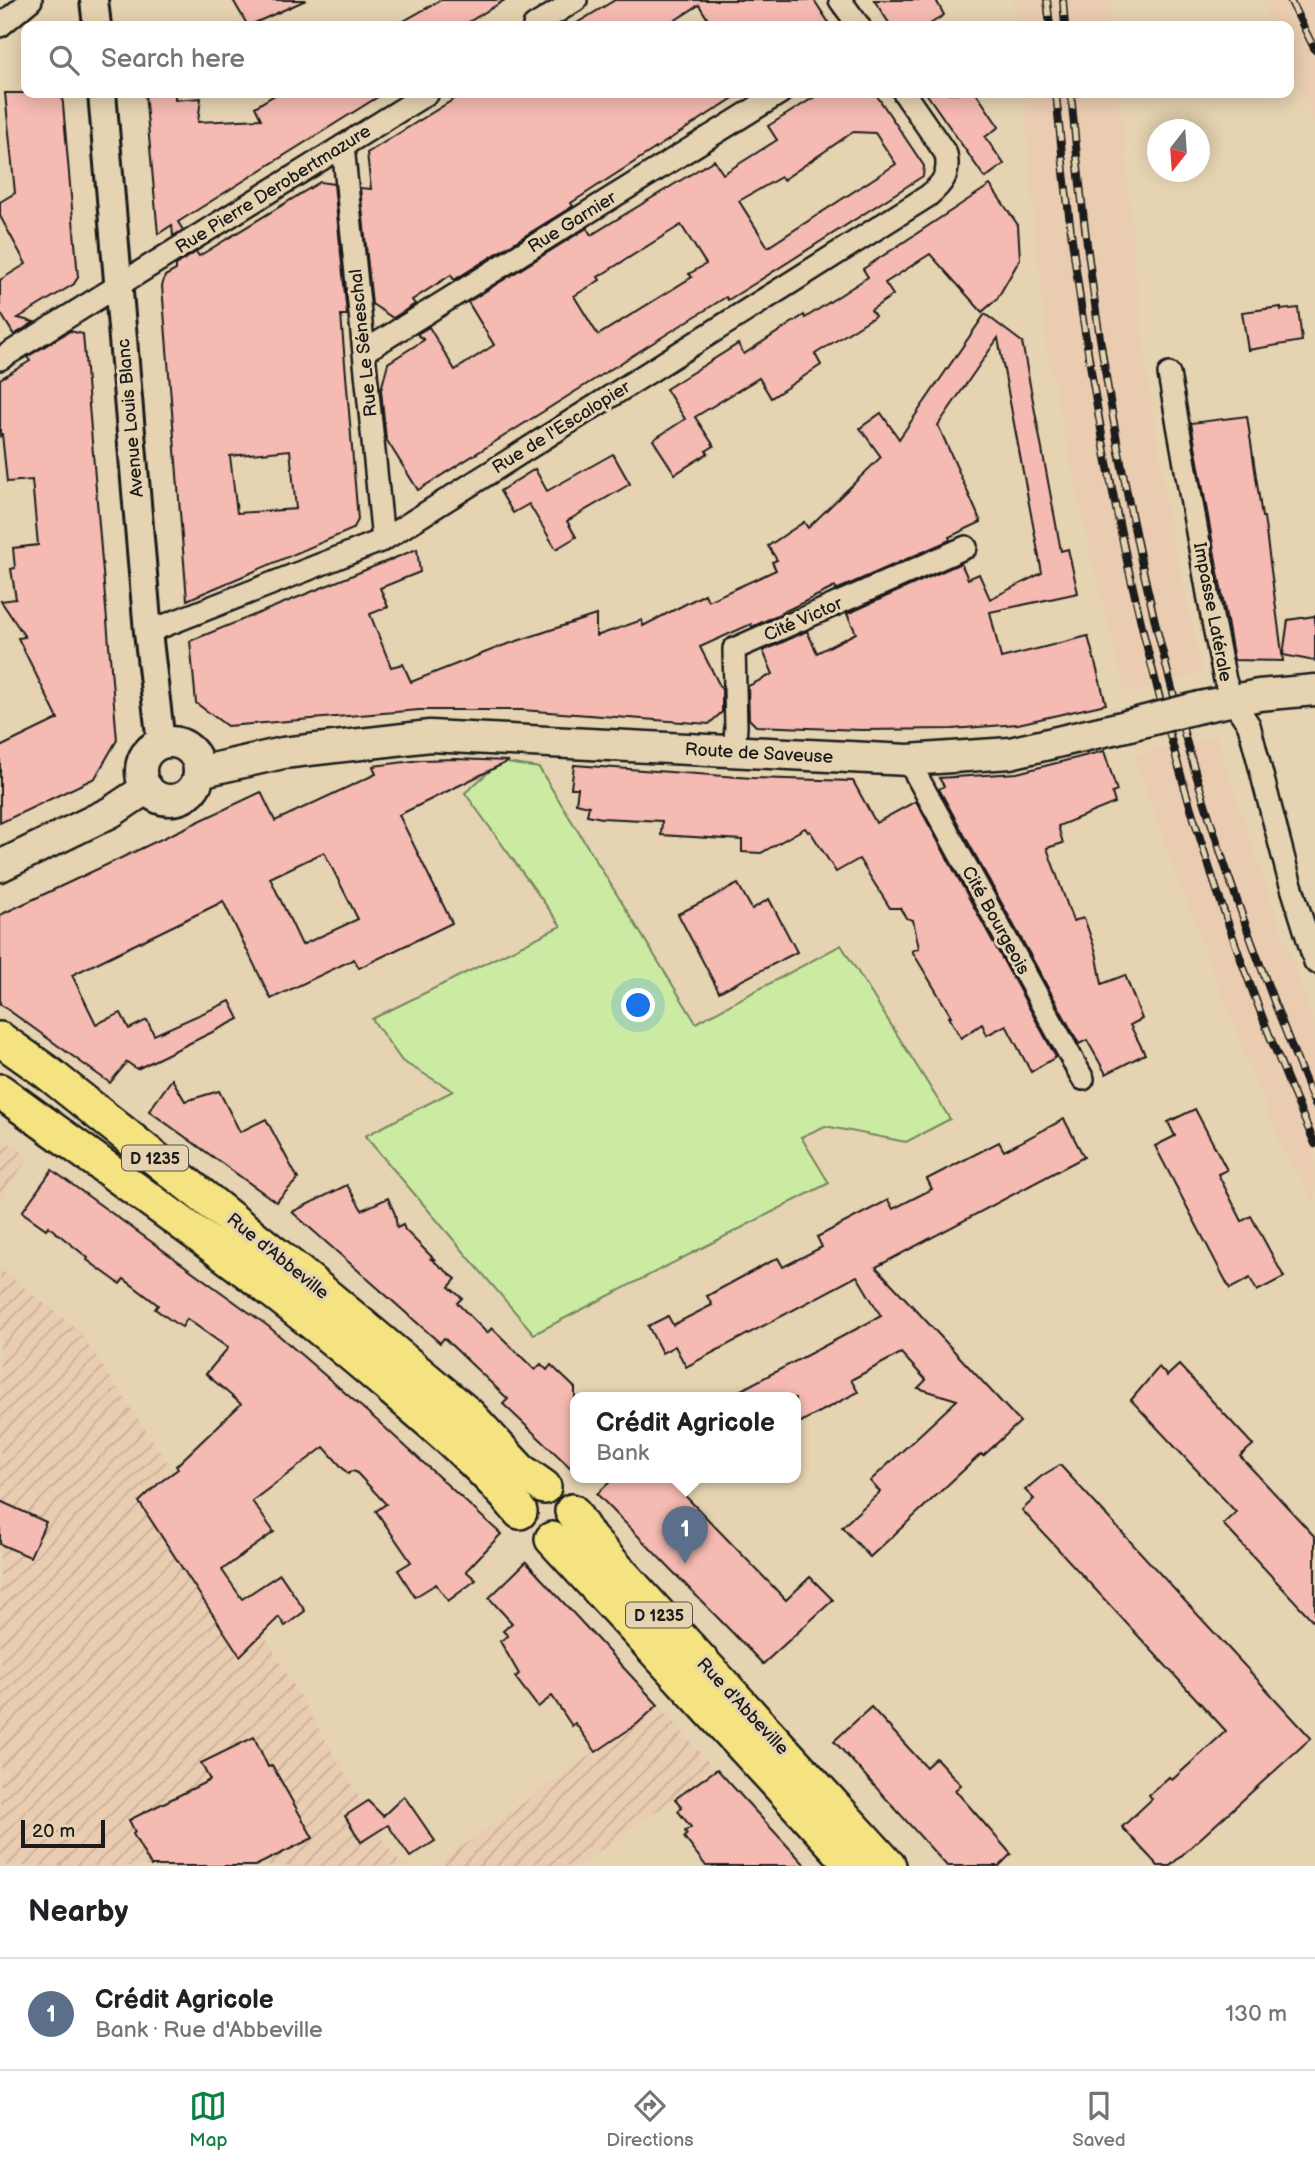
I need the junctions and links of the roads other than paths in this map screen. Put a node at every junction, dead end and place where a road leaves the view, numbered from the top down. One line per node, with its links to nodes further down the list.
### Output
1 (31, 0): 6 (street)
2 (576, 0): 4 (street)
3 (841, 0): 5 (street)
4 (542, 21)
5 (856, 21)
6 (0, 26)
7 (102, 98): 12 (street, Avenue Louis Blanc)
8 (420, 98): 11 (street, Rue Pierre Derobertmazure)
9 (772, 98): 13 (street, Rue Garnier)
10 (907, 98): 16 (street, Rue de l'Escalopier)
11 (343, 146): 12 (street, Rue Pierre Derobertmazure); 13 (street, Rue Le Séneschal)
12 (119, 285): 14 (street, Rue Pierre Derobertmazure); 18 (street, Avenue Louis Blanc)
13 (365, 351): 16 (street, Rue Le Séneschal)
14 (0, 359)
15 (1169, 374): 20 (street, Impasse Latérale)
16 (383, 540): 18 (street, Rue de l'Escalopier)
17 (966, 547): 22 (street, Cité Victor)
18 (148, 632): 21 (street, Avenue Louis Blanc)
19 (1315, 690): 20 (main road, Route de Saveuse)
20 (1232, 700): 23 (main road, Route de Saveuse, bridge); 27 (street, Impasse Latérale)
21 (162, 743): 24 (main road); 25 (main road)
22 (734, 751): 23 (main road, Route de Saveuse); 24 (main road, Route de Saveuse)
23 (908, 760): 29 (street, Cité Bourgeois)
24 (199, 772): 25 (main road)
25 (147, 788): 26 (main road)
26 (0, 866)
27 (1315, 962)
28 (0, 1039): 31 (main road, Rue d'Abbeville / D 1235)
29 (1083, 1079)
30 (0, 1091): 33 (main road, Rue d'Abbeville / D 1235)
31 (544, 1487): 32 (main road); 33 (main road)
32 (572, 1511): 34 (main road); 36 (main road, Rue d'Abbeville / D 1235)
33 (520, 1512): 34 (main road)
34 (552, 1539): 35 (main road, Rue d'Abbeville / D 1235)
35 (853, 1866)
36 (889, 1866)

